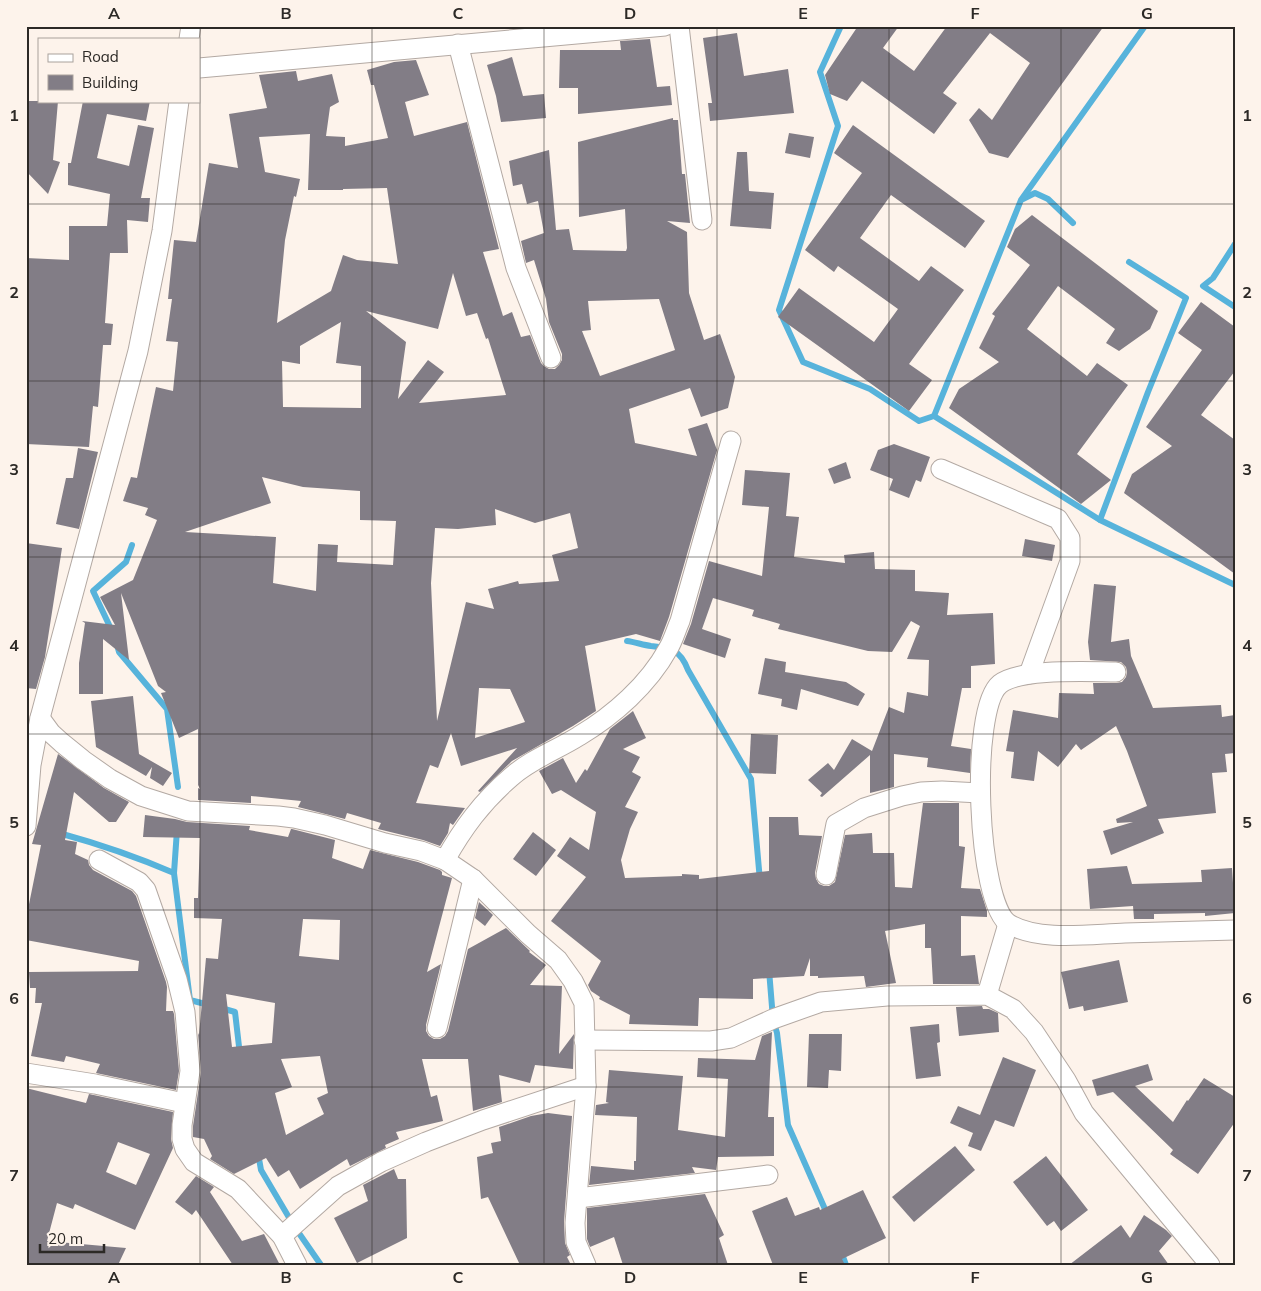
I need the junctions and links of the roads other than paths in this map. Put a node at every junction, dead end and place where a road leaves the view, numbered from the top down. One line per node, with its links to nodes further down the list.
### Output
1 (665, 26): 3 (street)
2 (679, 26): 6 (street)
3 (458, 44): 4 (street); 7 (street)
4 (200, 68)
5 (179, 102): 12 (street)
6 (702, 220)
7 (551, 358)
8 (732, 441): 16 (street)
9 (942, 469): 11 (street)
10 (1116, 672): 11 (street)
11 (1029, 674): 13 (street)
12 (40, 718): 14 (street); 16 (street)
13 (980, 793): 17 (street); 19 (street)
14 (26, 826)
15 (99, 860): 26 (street)
16 (445, 860): 18 (street)
17 (826, 874)
18 (473, 879): 22 (street); 23 (street)
19 (1008, 924): 20 (street); 21 (street)
20 (1235, 930)
21 (987, 995): 23 (street); 32 (street)
22 (437, 1028)
23 (584, 1040): 25 (street)
24 (26, 1073): 26 (street)
25 (586, 1086): 28 (street); 29 (street)
26 (184, 1103): 29 (street)
27 (768, 1175): 28 (street)
28 (578, 1198): 31 (street)
29 (282, 1236): 30 (street)
30 (297, 1265)
31 (586, 1265)
32 (1210, 1265)

